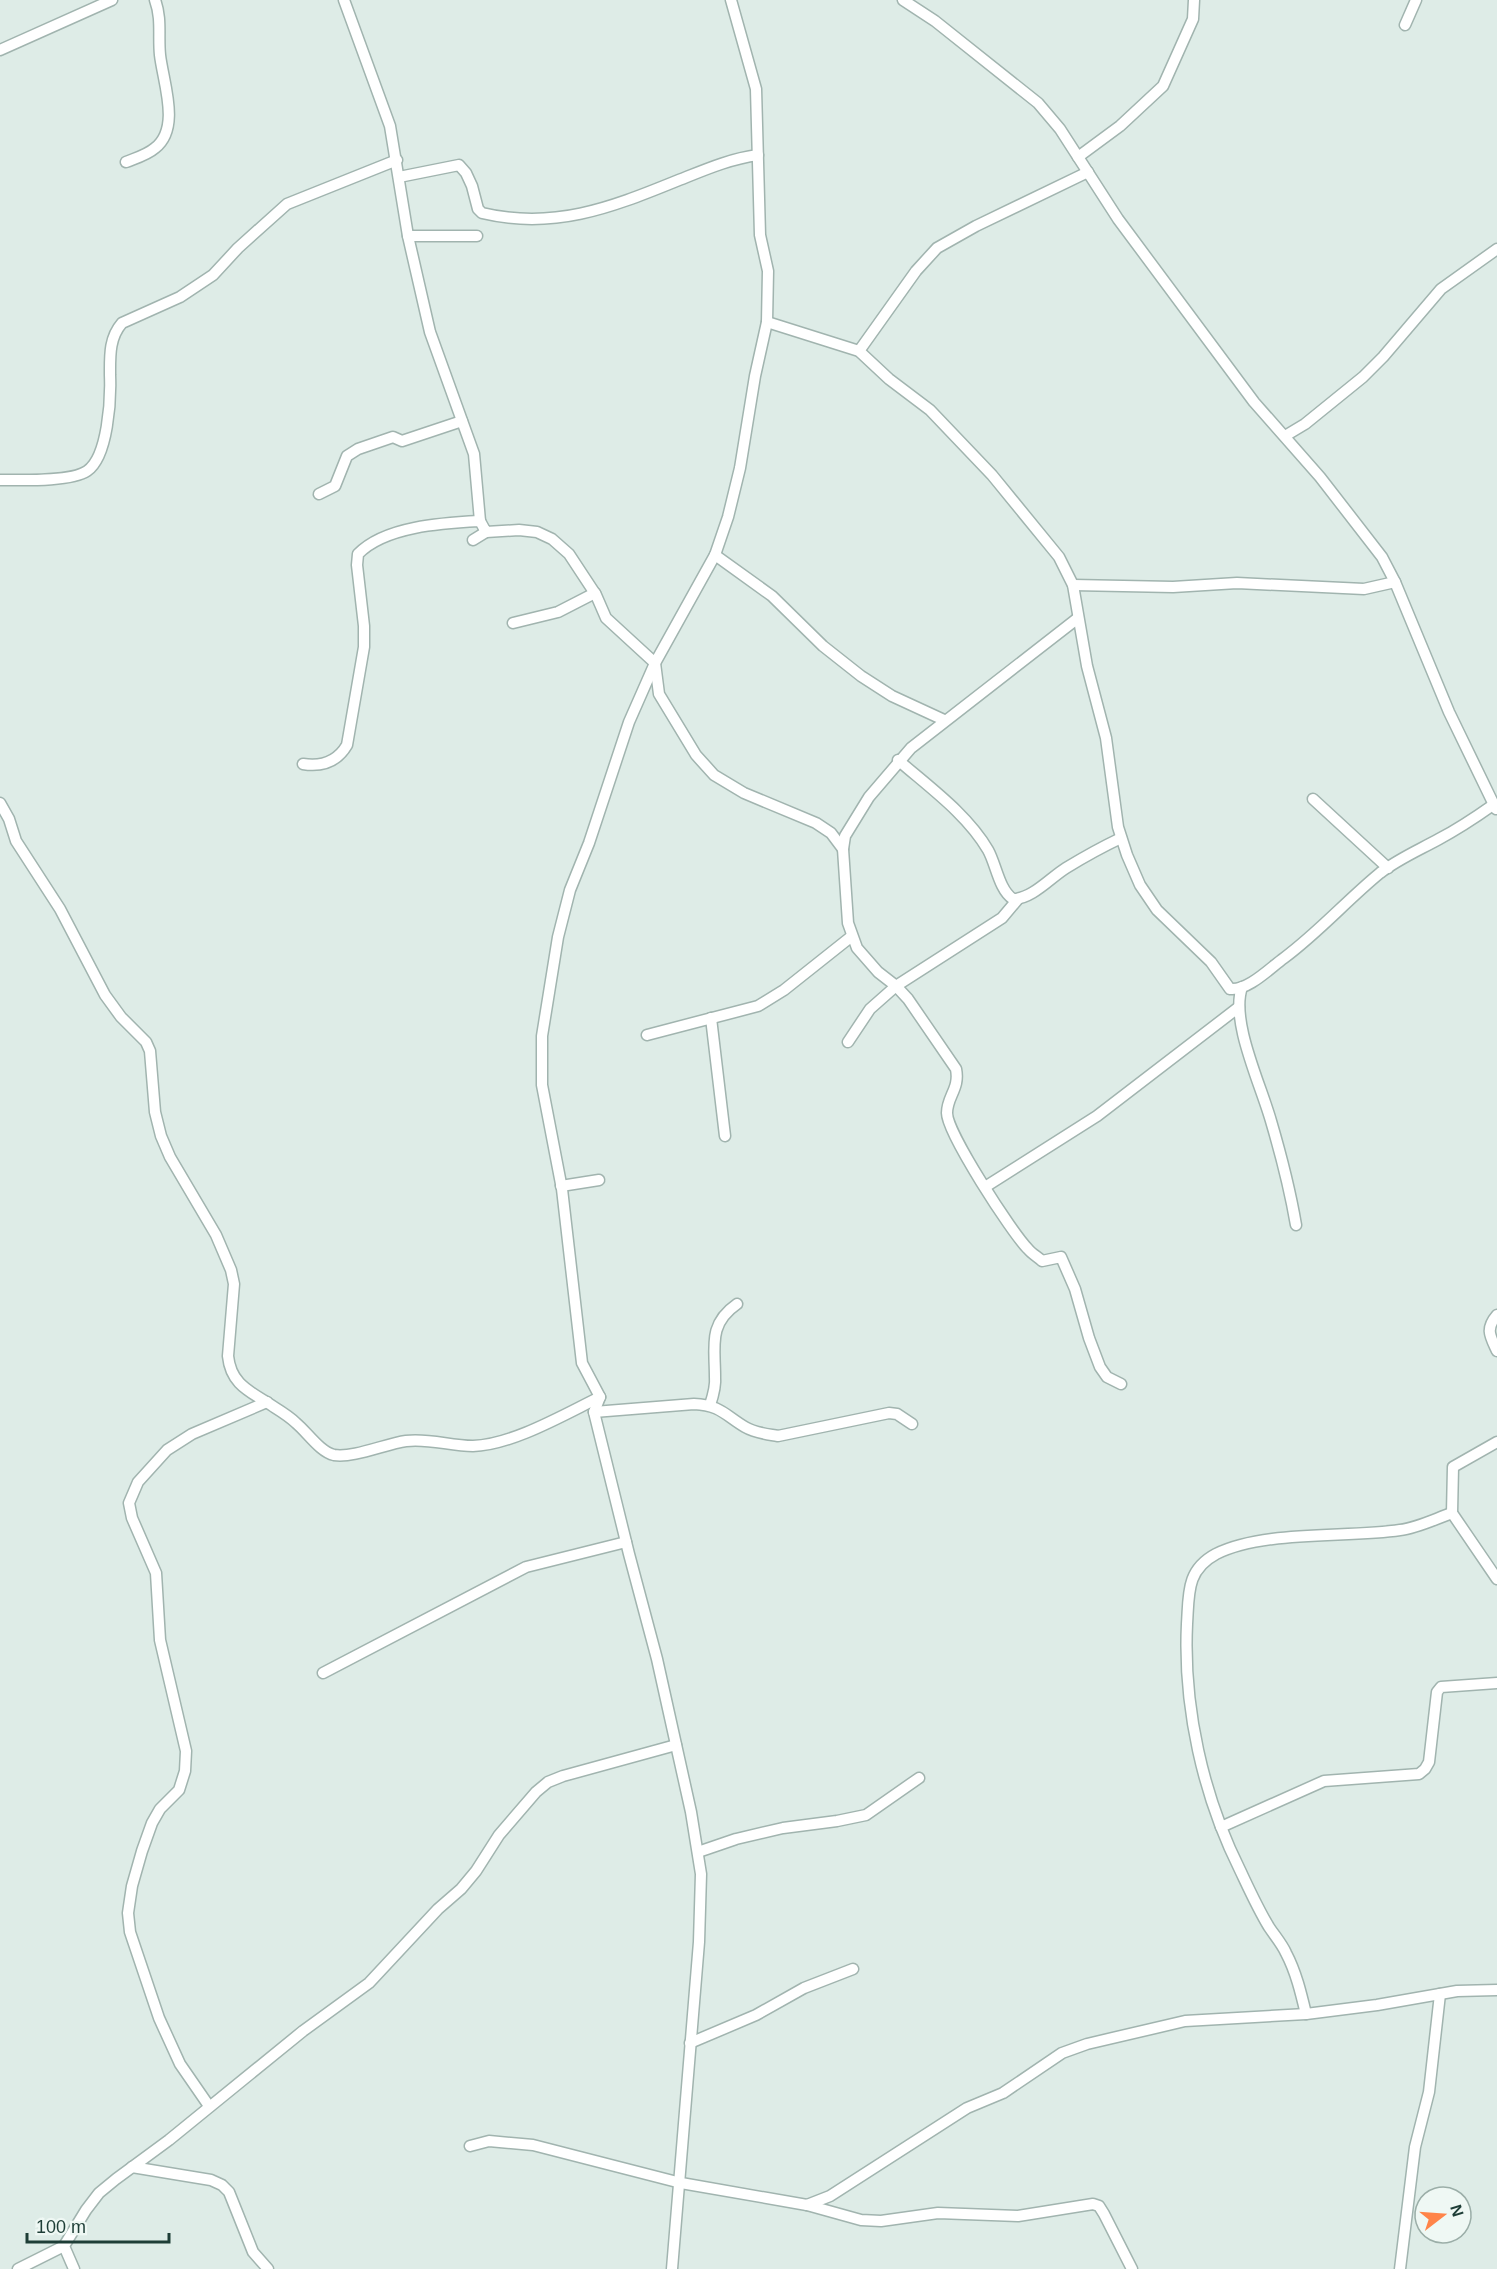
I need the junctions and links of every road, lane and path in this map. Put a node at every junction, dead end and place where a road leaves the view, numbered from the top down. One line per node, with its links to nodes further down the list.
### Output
1 (112, 0): 9 (street)
2 (154, 0): 13 (street)
3 (344, 0): 12 (street)
4 (731, 0): 10 (street)
5 (903, 0): 11 (street)
6 (1194, 0): 11 (street)
7 (1416, 0): 8 (street)
8 (1405, 25)
9 (0, 50)
10 (758, 155): 15 (street); 19 (street)
11 (1078, 157): 14 (street)
12 (397, 160): 15 (street); 23 (street)
13 (126, 162)
14 (1088, 172): 20 (street); 22 (street)
15 (399, 177): 16 (street)
16 (408, 236): 17 (street); 21 (street)
17 (477, 236)
18 (1497, 249): 22 (street)
19 (767, 322): 20 (street); 28 (street)
20 (859, 351): 30 (street)
21 (462, 421): 24 (street); 25 (street)
22 (1285, 436): 29 (street)
23 (0, 480)
24 (319, 494)
25 (480, 520): 26 (street); 37 (street)
26 (486, 532): 27 (street); 31 (street)
27 (472, 540)
28 (715, 555): 34 (street); 35 (street)
29 (1395, 582): 30 (street); 40 (street)
30 (1073, 585): 32 (street)
31 (595, 593): 33 (street); 34 (street)
32 (1078, 618): 35 (street); 41 (street)
33 (513, 623)
34 (655, 663): 42 (street); 54 (street)
35 (945, 720): 36 (street)
36 (898, 760): 42 (street); 44 (street)
37 (303, 764)
38 (1312, 799): 43 (street)
39 (0, 803): 62 (street)
40 (1495, 807): 43 (street)
41 (1121, 838): 44 (street); 47 (street)
42 (843, 849): 45 (street)
43 (1388, 868): 47 (street)
44 (1018, 899): 46 (street)
45 (852, 936): 46 (street); 49 (street)
46 (896, 986): 51 (street); 55 (street)
47 (1242, 987): 48 (street)
48 (1239, 1007): 55 (street); 56 (street)
49 (711, 1018): 50 (street); 52 (street)
50 (647, 1035)
51 (848, 1042)
52 (725, 1136)
53 (599, 1180): 54 (street)
54 (561, 1186): 61 (street)
55 (986, 1187): 60 (street)
56 (1296, 1225)
57 (737, 1304): 63 (street)
58 (1497, 1315): 59 (street)
59 (1497, 1352)
60 (1121, 1384)
61 (600, 1396): 62 (street); 64 (street)
62 (267, 1402): 81 (street)
63 (710, 1405): 64 (street); 65 (street)
64 (594, 1412): 68 (street)
65 (912, 1425)
66 (1497, 1442): 67 (street)
67 (1452, 1513): 69 (street); 74 (street)
68 (626, 1542): 70 (street); 72 (street)
69 (1497, 1579)
70 (323, 1673)
71 (1497, 1683): 74 (street)
72 (676, 1745): 75 (street); 81 (street)
73 (919, 1778): 75 (street)
74 (1221, 1827): 79 (street)
75 (698, 1852): 80 (street)
76 (853, 1969): 80 (street)
77 (1497, 1990): 78 (street)
78 (1440, 1994): 79 (street); 92 (street)
79 (1306, 2014): 85 (street)
80 (690, 2043): 84 (street)
81 (208, 2106): 83 (street)
82 (470, 2146): 84 (street)
83 (132, 2167): 86 (street); 89 (street)
84 (681, 2183): 85 (street); 90 (street)
85 (807, 2205): 91 (street)
86 (64, 2246): 87 (street); 88 (street)
87 (18, 2269)
88 (74, 2269)
89 (268, 2269)
90 (672, 2269)
91 (1132, 2269)
92 (1400, 2269)

